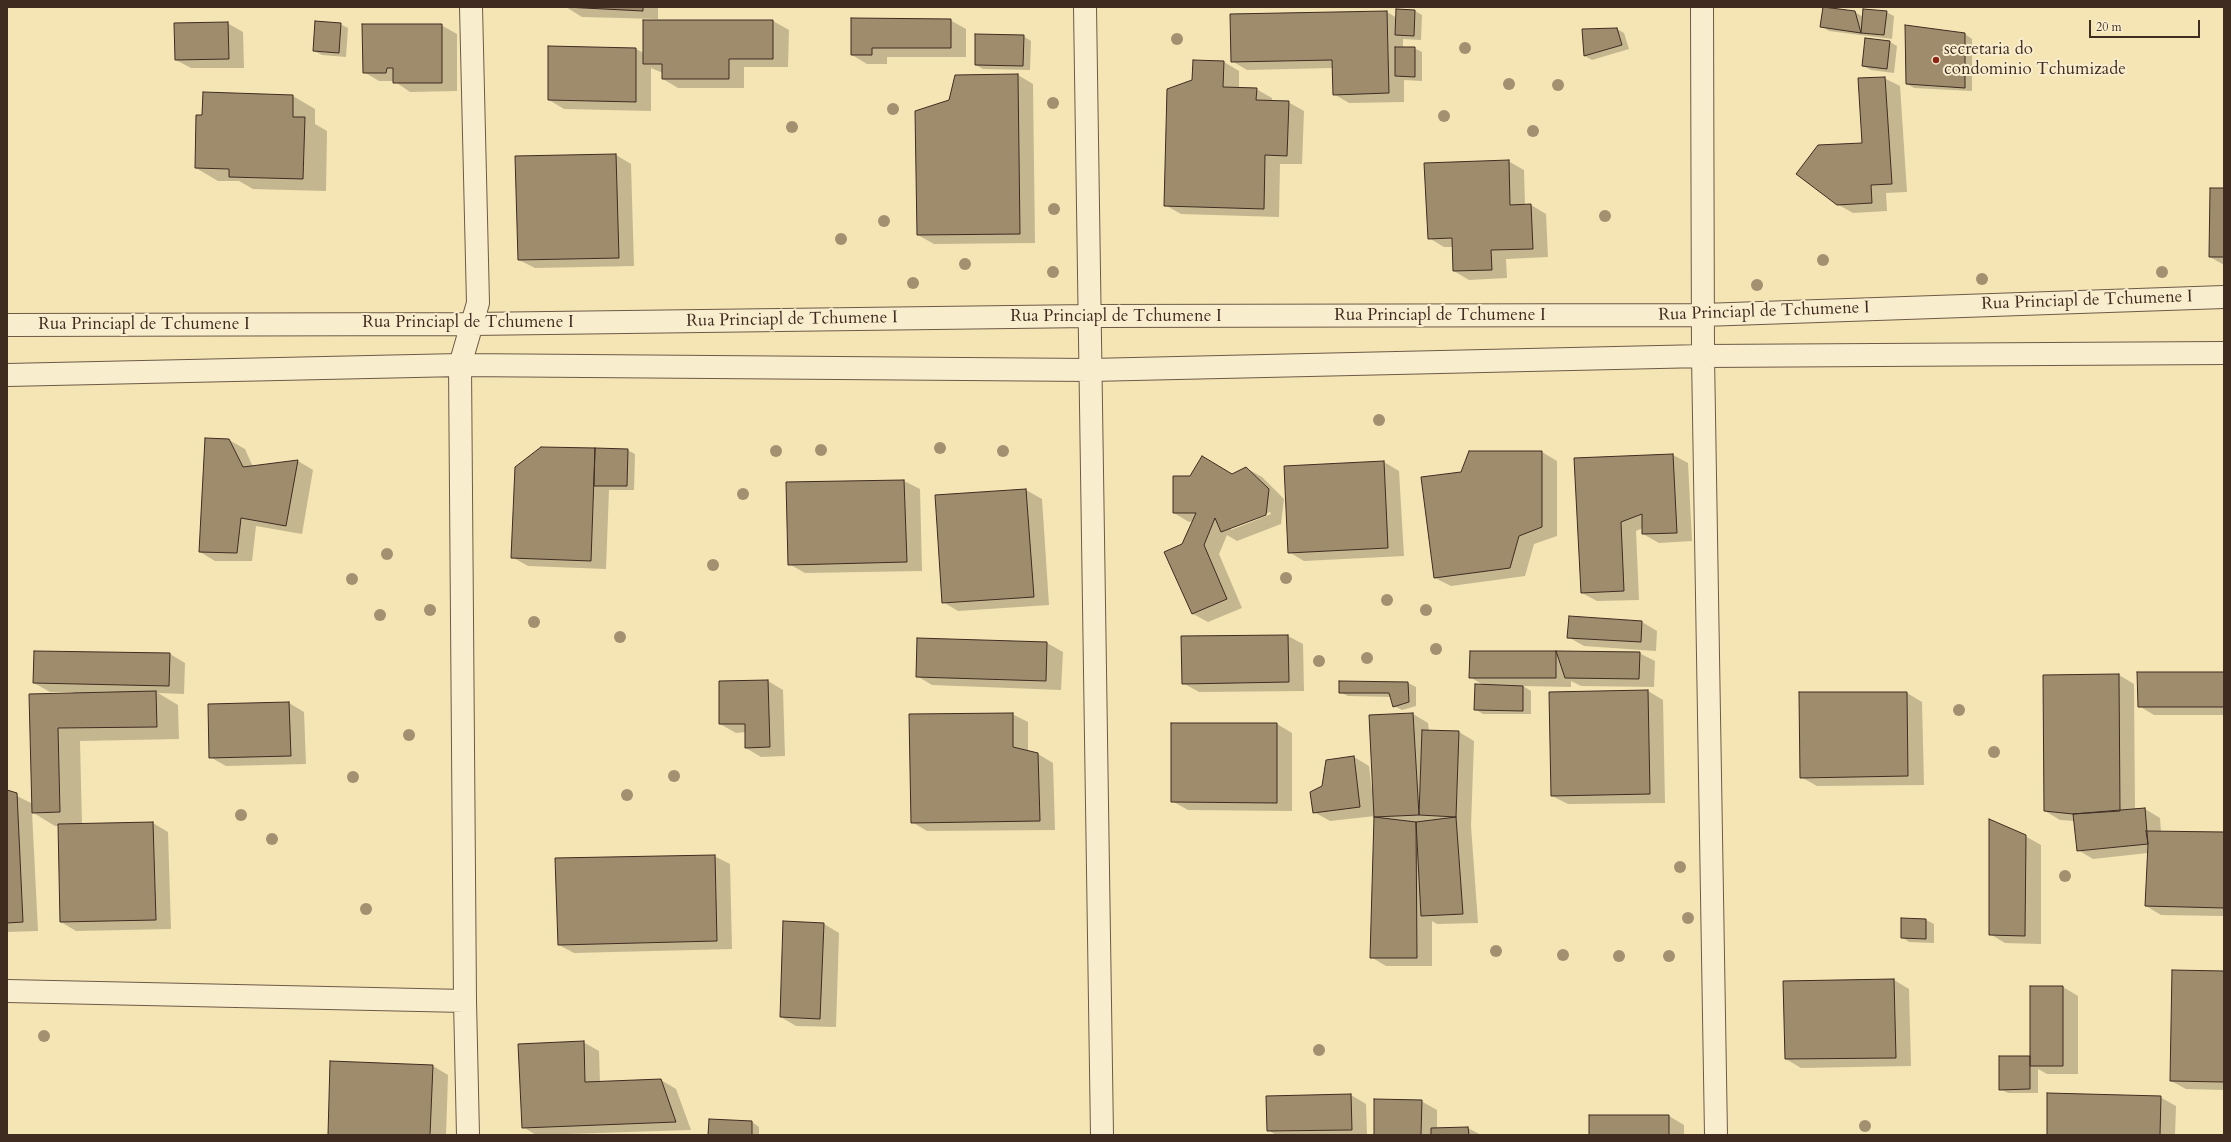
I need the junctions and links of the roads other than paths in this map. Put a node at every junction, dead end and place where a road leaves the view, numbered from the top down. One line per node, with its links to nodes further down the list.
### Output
1 (471, 7): 7 (street)
2 (1085, 7): 6 (street)
3 (1702, 7): 5 (street)
4 (2224, 296): 5 (street, Rua Princiapl de Tchumene I)
5 (1703, 315): 6 (street, Rua Princiapl de Tchumene I); 10 (street)
6 (1089, 316): 7 (street, Rua Princiapl de Tchumene I); 12 (street)
7 (471, 324): 8 (street, Rua Princiapl de Tchumene I); 11 (street)
8 (7, 325)
9 (2224, 353): 10 (street)
10 (1703, 356): 12 (street); 18 (street)
11 (460, 365): 12 (street); 13 (street); 15 (street)
12 (1090, 370): 17 (street)
13 (7, 375)
14 (7, 991): 15 (street)
15 (465, 1002): 16 (street)
16 (468, 1135)
17 (1102, 1135)
18 (1716, 1135)

